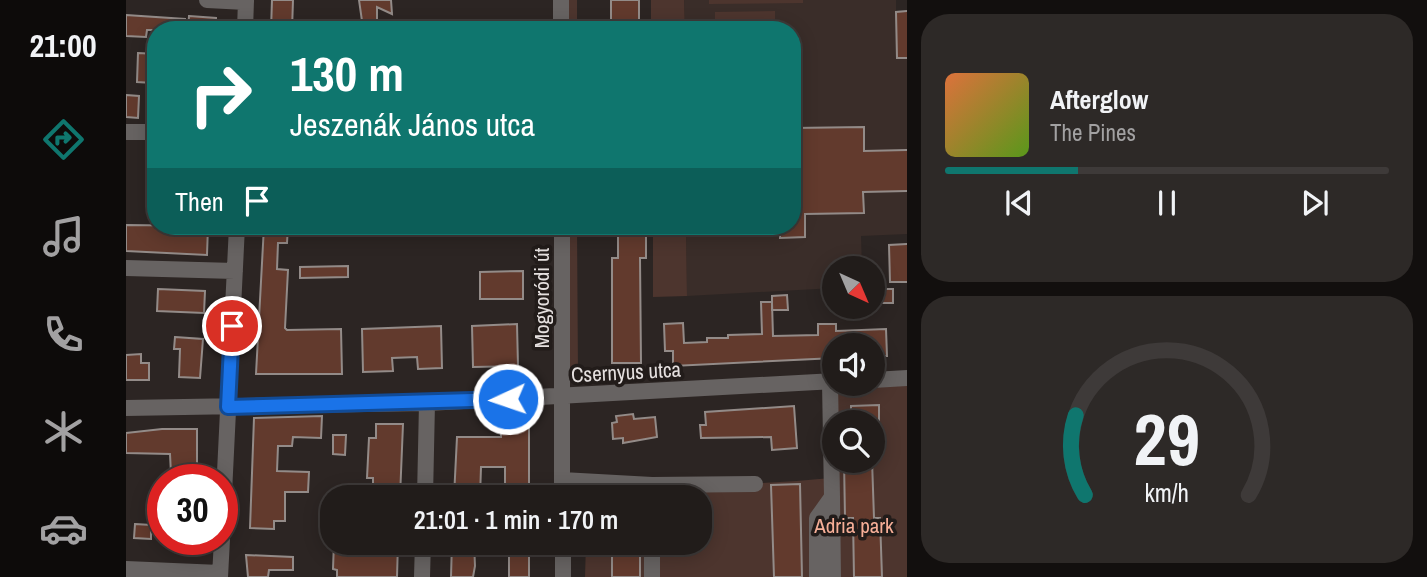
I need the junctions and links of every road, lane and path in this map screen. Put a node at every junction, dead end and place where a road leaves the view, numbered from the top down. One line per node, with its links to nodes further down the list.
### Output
1 (207, 0): 3 (street)
2 (561, 0): 5 (street)
3 (246, 1): 4 (street)
4 (245, 21)
5 (561, 21)
6 (126, 132): 7 (street)
7 (147, 132)
8 (237, 235): 11 (street)
9 (562, 235): 16 (street, Mogyoródi út)
10 (126, 268): 11 (street)
11 (235, 271): 18 (street)
12 (907, 378): 13 (street)
13 (885, 379)
14 (822, 383): 16 (street, Csernyus utca)
15 (832, 396): 27 (street)
16 (562, 397): 17 (street, Csernyus utca); 21 (street, Mogyoródi út)
17 (427, 403): 18 (street, Csernyus utca); 23 (street)
18 (228, 407): 19 (street, Csernyus utca); 20 (street)
19 (126, 408)
20 (225, 464)
21 (562, 480): 24 (street, Mogyoródi út); 25 (street)
22 (755, 484): 26 (street)
23 (425, 485)
24 (562, 485)
25 (603, 485)
26 (712, 487)
27 (832, 497): 37 (street); 38 (street)
28 (221, 555): 33 (street)
29 (423, 555): 34 (street)
30 (563, 555): 35 (street)
31 (652, 555): 36 (street)
32 (126, 569): 33 (street)
33 (220, 575)
34 (422, 577)
35 (563, 577)
36 (652, 577)
37 (817, 577)
38 (833, 577)

